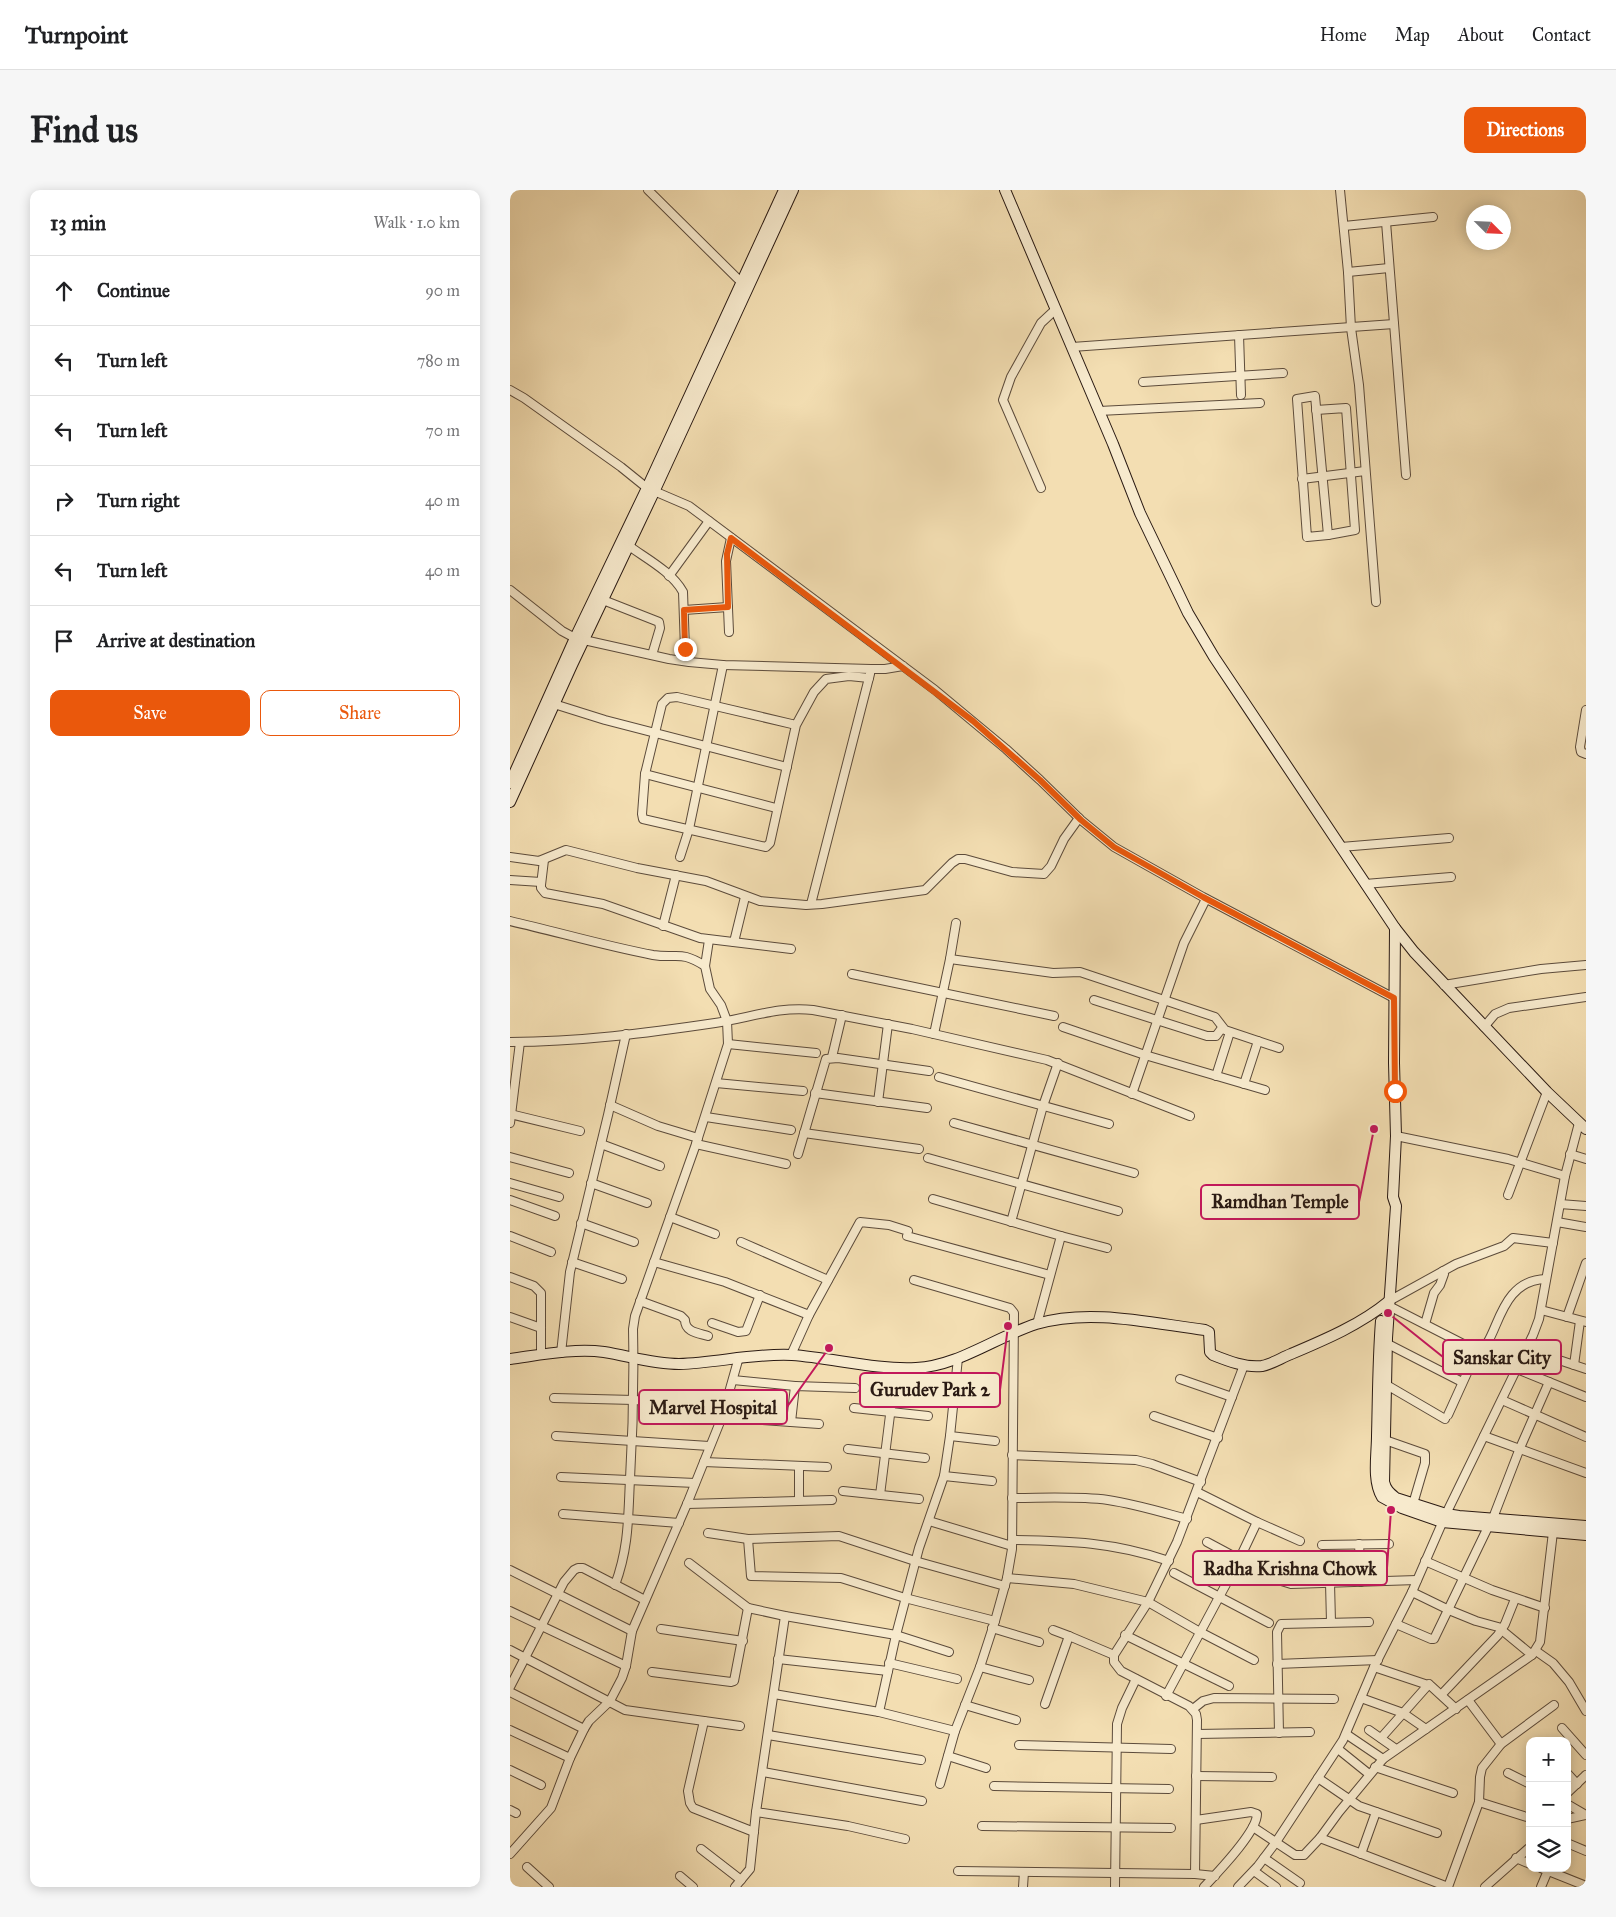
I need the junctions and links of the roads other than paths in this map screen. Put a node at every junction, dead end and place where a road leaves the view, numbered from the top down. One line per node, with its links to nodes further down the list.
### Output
1 (648, 190): 11 (street)
2 (784, 190): 11 (street)
3 (793, 190): 31 (street)
4 (1005, 190): 12 (street)
5 (1340, 190): 8 (street)
6 (1433, 217): 7 (street)
7 (1386, 222): 8 (street); 9 (street)
8 (1344, 226): 10 (street)
9 (1389, 268): 10 (street); 13 (street)
10 (1348, 272): 14 (street)
11 (742, 283): 31 (street)
12 (1056, 309): 16 (street); 30 (street)
13 (1394, 324): 14 (street); 27 (street)
14 (1351, 328): 15 (street); 25 (street)
15 (1239, 335): 16 (street); 18 (street)
16 (1072, 347): 24 (street)
17 (1282, 373): 18 (street)
18 (1240, 376): 19 (street); 21 (street)
19 (1144, 382)
20 (510, 390): 31 (street)
21 (1241, 395)
22 (1260, 403): 24 (street)
23 (1316, 410): 26 (street); 28 (street); 29 (street)
24 (1099, 411): 66 (street)
25 (1365, 471): 26 (street); 39 (street)
26 (1350, 473): 28 (street); 33 (street)
27 (1406, 475)
28 (1322, 476): 29 (street); 33 (street)
29 (1302, 479): 33 (street)
30 (1041, 488)
31 (651, 490): 32 (street); 35 (street); 43 (street)
32 (709, 521): 34 (street); 36 (street)
33 (1328, 535)
34 (731, 538): 40 (street); 47 (street)
35 (629, 546): 36 (street); 38 (street)
36 (669, 576): 41 (street)
37 (510, 590): 43 (street)
38 (603, 600): 43 (street); 45 (street)
39 (1376, 602)
40 (728, 607): 41 (street); 42 (street)
41 (684, 610): 44 (street)
42 (729, 632)
43 (580, 639): 45 (street); 50 (street); 59 (street)
44 (685, 649)
45 (652, 656): 46 (street)
46 (723, 665): 48 (street); 51 (street)
47 (903, 666): 48 (street); 63 (street)
48 (871, 669): 49 (street)
49 (869, 678): 53 (street); 77 (street)
50 (554, 704): 54 (street); 61 (street)
51 (715, 706): 53 (street); 54 (street); 55 (street)
52 (1586, 710): 56 (street)
53 (796, 725): 57 (street)
54 (654, 732): 55 (street); 58 (street)
55 (706, 745): 57 (street); 60 (street)
56 (1586, 754)
57 (787, 767): 62 (street)
58 (645, 774): 60 (street); 64 (street)
59 (510, 784)
60 (697, 787): 62 (street); 64 (street)
61 (510, 802)
62 (776, 808): 64 (street)
63 (1079, 818): 76 (street); 77 (street)
64 (689, 829): 68 (street)
65 (1449, 838): 66 (street)
66 (1341, 847): 74 (street)
67 (510, 857): 69 (street)
68 (680, 857)
69 (544, 860): 70 (street); 73 (street)
70 (676, 875): 75 (street); 80 (street)
71 (1451, 877): 74 (street)
72 (510, 880): 73 (street)
73 (541, 882): 80 (street)
74 (1365, 884): 81 (street)
75 (745, 897): 77 (street); 83 (street)
76 (1206, 899): 92 (street); 94 (street)
77 (811, 904)
78 (510, 921): 87 (street)
79 (956, 923): 85 (street)
80 (662, 926): 82 (street)
81 (1395, 928): 89 (street); 92 (street)
82 (709, 940): 83 (street); 87 (street)
83 (734, 942): 84 (street)
84 (791, 949)
85 (950, 959): 90 (street); 94 (street)
86 (1586, 965): 89 (street)
87 (705, 966): 98 (street)
88 (852, 974): 90 (street)
89 (1444, 985): 101 (street)
90 (943, 994): 96 (street); 105 (street)
91 (1586, 997): 101 (street)
92 (1394, 998): 139 (street)
93 (1094, 1000): 97 (street)
94 (1164, 1000): 97 (street); 102 (street)
95 (842, 1015): 98 (street); 99 (street); 113 (street)
96 (1054, 1016)
97 (1157, 1020): 102 (street); 112 (street)
98 (728, 1021): 104 (street); 109 (street)
99 (888, 1024): 105 (street); 115 (street)
100 (1063, 1027): 112 (street)
101 (1484, 1027): 123 (street)
102 (1222, 1028): 103 (street)
103 (1230, 1032): 108 (street); 117 (street)
104 (626, 1034): 107 (street); 127 (street)
105 (934, 1034): 114 (street)
106 (510, 1042): 107 (street)
107 (520, 1042): 131 (street)
108 (1258, 1042): 110 (street); 120 (street)
109 (728, 1044): 111 (street); 119 (street)
110 (1279, 1048)
111 (816, 1053)
112 (1145, 1055): 117 (street); 125 (street)
113 (832, 1057): 115 (street); 124 (street)
114 (1058, 1063): 125 (street); 128 (street)
115 (882, 1065): 116 (street); 126 (street)
116 (929, 1070)
117 (1216, 1076): 120 (street)
118 (939, 1077): 128 (street)
119 (716, 1082): 122 (street); 132 (street)
120 (1244, 1084): 121 (street)
121 (1265, 1090)
122 (803, 1091)
123 (1547, 1092): 135 (street); 149 (street)
124 (815, 1094): 126 (street); 138 (street)
125 (1132, 1094): 130 (street)
126 (878, 1102): 129 (street)
127 (610, 1105): 140 (street); 141 (street)
128 (1043, 1106): 134 (street); 142 (street)
129 (927, 1108)
130 (1190, 1116)
131 (511, 1117): 137 (street)
132 (706, 1117): 136 (street); 140 (street)
133 (954, 1123): 142 (street)
134 (1109, 1124)
135 (1582, 1126): 145 (street)
136 (791, 1130)
137 (580, 1131)
138 (804, 1132): 143 (street); 144 (street)
139 (1396, 1136): 149 (street); 192 (street)
140 (697, 1141): 150 (street); 167 (street)
141 (601, 1144): 151 (street); 156 (street)
142 (1032, 1145): 153 (street); 157 (street)
143 (919, 1148)
144 (798, 1154)
145 (1570, 1154): 148 (street); 154 (street)
146 (510, 1157): 152 (street)
147 (928, 1158): 157 (street)
148 (1586, 1159)
149 (1521, 1162): 154 (street); 158 (street)
150 (786, 1164)
151 (660, 1166)
152 (570, 1172)
153 (1134, 1173)
154 (1565, 1176): 163 (street)
155 (510, 1183): 159 (street)
156 (591, 1183): 162 (street); 170 (street)
157 (1022, 1184): 165 (street); 168 (street)
158 (1508, 1195)
159 (559, 1197)
160 (933, 1199): 168 (street)
161 (510, 1200): 166 (street)
162 (647, 1203)
163 (1560, 1204): 164 (street); 169 (street)
164 (1586, 1206)
165 (1118, 1211)
166 (556, 1216)
167 (670, 1217): 172 (street); 181 (street)
168 (1011, 1222): 174 (street)
169 (1557, 1222): 171 (street); 177 (street)
170 (582, 1223): 175 (street); 180 (street)
171 (1586, 1227)
172 (715, 1234)
173 (510, 1236): 179 (street)
174 (1061, 1236): 178 (street); 184 (street)
175 (634, 1242)
176 (741, 1242): 187 (street)
177 (1553, 1243): 183 (street); 189 (street)
178 (1107, 1248)
179 (551, 1252)
180 (572, 1262): 186 (street); 206 (street)
181 (654, 1262): 190 (street); 191 (street)
182 (1586, 1263): 196 (street)
183 (1443, 1271): 192 (street); 200 (street)
184 (1050, 1275): 187 (street); 199 (street)
185 (510, 1277): 201 (street)
186 (622, 1280)
187 (828, 1280): 194 (street)
188 (914, 1280): 202 (street)
189 (1546, 1280): 193 (street); 205 (street)
190 (760, 1295): 194 (street); 198 (street)
191 (640, 1301): 203 (street); 210 (street)
192 (1387, 1305): 200 (street); 204 (street); 214 (street)
193 (1541, 1310): 196 (street); 217 (street)
194 (809, 1315): 208 (street)
195 (510, 1317): 201 (street)
196 (1567, 1317): 197 (street)
197 (1583, 1322): 215 (street)
198 (712, 1323)
199 (1037, 1324): 202 (street); 214 (street)
200 (1425, 1324): 205 (street)
201 (541, 1328): 207 (street)
202 (1014, 1332): 211 (street); 254 (street)
203 (708, 1336)
204 (1383, 1341): 221 (street); 223 (street); 277 (street)
205 (1477, 1350): 221 (street)
206 (560, 1353): 207 (street); 210 (street)
207 (541, 1355): 212 (street)
208 (791, 1355): 209 (street); 216 (street)
209 (740, 1357): 210 (street); 220 (street)
210 (634, 1358): 230 (street)
211 (958, 1358): 216 (street); 226 (street)
212 (510, 1359)
213 (1559, 1360): 215 (street)
214 (1244, 1365): 227 (street)
215 (1574, 1365): 218 (street)
216 (896, 1367): 235 (street)
217 (1517, 1369): 222 (street); 231 (street)
218 (1586, 1369)
219 (1180, 1379): 227 (street)
220 (733, 1380): 224 (street); 233 (street)
221 (1462, 1382): 223 (street)
222 (1549, 1382): 229 (street); 236 (street)
223 (1386, 1384): 248 (street)
224 (795, 1386): 225 (street); 240 (street)
225 (855, 1388)
226 (954, 1397): 232 (street); 243 (street)
227 (1232, 1397): 245 (street)
228 (554, 1398): 230 (street)
229 (1586, 1398)
230 (634, 1400): 233 (street); 247 (street)
231 (1502, 1400): 236 (street); 244 (street)
232 (996, 1402)
233 (725, 1406): 239 (street)
234 (854, 1408): 235 (street)
235 (890, 1412): 237 (street); 253 (street)
236 (1534, 1415): 246 (street); 251 (street)
237 (928, 1416)
238 (1154, 1416): 245 (street)
239 (722, 1417): 240 (street); 250 (street)
240 (792, 1422): 241 (street)
241 (819, 1424)
242 (556, 1436): 247 (street)
243 (950, 1436): 249 (street); 260 (street)
244 (1484, 1436): 251 (street); 277 (street)
245 (1218, 1438): 264 (street)
246 (1586, 1438)
247 (633, 1440): 250 (street); 262 (street)
248 (1385, 1440): 274 (street); 274 (street)
249 (995, 1441)
250 (709, 1446): 256 (street)
251 (1520, 1448): 259 (street); 282 (street)
252 (848, 1449): 253 (street)
253 (885, 1454): 255 (street); 268 (street)
254 (1012, 1455): 264 (street); 269 (street)
255 (924, 1458)
256 (704, 1462): 257 (street); 265 (street)
257 (799, 1466): 258 (street); 271 (street)
258 (827, 1467)
259 (1586, 1473)
260 (944, 1476): 263 (street); 279 (street)
261 (561, 1477): 262 (street)
262 (630, 1480): 265 (street); 276 (street)
263 (992, 1481)
264 (1201, 1482): 267 (street)
265 (695, 1483): 273 (street)
266 (843, 1491): 268 (street)
267 (1197, 1492): 278 (street); 280 (street)
268 (880, 1495): 270 (street)
269 (1012, 1498): 278 (street); 290 (street)
270 (918, 1499)
271 (800, 1500): 272 (street); 273 (street)
272 (832, 1500)
273 (687, 1504): 281 (street)
274 (1413, 1504): 277 (street)
275 (564, 1514): 276 (street)
276 (629, 1518): 281 (street); 306 (street)
277 (1444, 1518): 282 (street); 297 (street)
278 (1187, 1519): 296 (street)
279 (929, 1521): 290 (street); 295 (street)
280 (1257, 1522): 288 (street); 294 (street)
281 (679, 1523): 312 (street)
282 (1491, 1523): 283 (street); 284 (street); 301 (street)
283 (1586, 1526)
284 (1554, 1532): 286 (street); 315 (street)
285 (708, 1534): 287 (street)
286 (1586, 1535)
287 (748, 1539): 295 (street); 310 (street)
288 (1300, 1541)
289 (1207, 1542): 294 (street)
290 (1012, 1543): 296 (street); 303 (street)
291 (1360, 1544): 292 (street); 293 (street); 304 (street)
292 (1388, 1544)
293 (1322, 1545)
294 (1239, 1560): 305 (street); 309 (street)
295 (915, 1561): 303 (street); 310 (street)
296 (1169, 1561): 313 (street)
297 (1425, 1561): 301 (street); 302 (street)
298 (689, 1563): 314 (street)
299 (510, 1570): 308 (street)
300 (1174, 1573): 309 (street)
301 (1464, 1578): 311 (street); 316 (street)
302 (1417, 1580): 304 (street); 307 (street)
303 (1006, 1582): 313 (street); 323 (street)
304 (1361, 1582): 305 (street)
305 (1330, 1583): 319 (street)
306 (615, 1585): 308 (street); 312 (street)
307 (1412, 1592): 316 (street); 322 (street)
308 (558, 1593): 324 (street); 328 (street)
309 (1219, 1596): 321 (street); 329 (street)
310 (905, 1598): 323 (street); 330 (street)
311 (1515, 1599): 315 (street); 327 (street)
312 (645, 1600): 328 (street)
313 (1148, 1602): 329 (street); 331 (street)
314 (748, 1608): 318 (street); 333 (street)
315 (1545, 1608): 337 (street)
316 (1449, 1610): 322 (street); 327 (street)
317 (510, 1611): 324 (street)
318 (785, 1616): 330 (street); 340 (street)
319 (1331, 1622): 320 (street); 344 (street)
320 (1369, 1622)
321 (1269, 1623)
322 (1396, 1624): 342 (street)
323 (993, 1625): 334 (street); 347 (street)
324 (541, 1627): 339 (street); 345 (street)
325 (661, 1629): 333 (street)
326 (1053, 1630): 332 (street)
327 (1502, 1630): 337 (street); 357 (street)
328 (632, 1631): 345 (street)
329 (1200, 1632): 341 (street); 343 (street)
330 (896, 1634): 336 (street); 346 (street)
331 (1126, 1635): 338 (street); 343 (street)
332 (1068, 1636): 338 (street); 364 (street)
333 (743, 1640): 348 (street)
334 (1038, 1642)
335 (510, 1650): 339 (street)
336 (948, 1652)
337 (1534, 1652): 362 (street); 369 (street)
338 (1114, 1655): 350 (street)
339 (525, 1658): 354 (street); 363 (street)
340 (778, 1659): 346 (street); 356 (street)
341 (1254, 1660)
342 (1376, 1663): 344 (street); 352 (street); 360 (street)
343 (1183, 1664): 353 (street); 358 (street)
344 (1277, 1664): 361 (street)
345 (626, 1666): 363 (street)
346 (889, 1667): 349 (street); 370 (street)
347 (980, 1667): 351 (street); 365 (street)
348 (652, 1672)
349 (957, 1679)
350 (1136, 1679): 358 (street); 389 (street)
351 (1029, 1680)
352 (1429, 1684): 357 (street); 371 (street)
353 (1229, 1686)
354 (510, 1687)
355 (510, 1692): 377 (street)
356 (774, 1694): 370 (street); 385 (street)
357 (1442, 1694): 368 (street)
358 (1166, 1696): 367 (street)
359 (1334, 1698): 361 (street)
360 (1361, 1698): 371 (street); 384 (street)
361 (1279, 1699): 367 (street); 382 (street)
362 (1468, 1700): 368 (street); 387 (street)
363 (610, 1701): 373 (street); 377 (street)
364 (1045, 1704)
365 (965, 1705): 372 (street); 380 (street)
366 (1554, 1705): 387 (street)
367 (1192, 1709): 383 (street)
368 (1456, 1709): 375 (street)
369 (1586, 1710)
370 (878, 1712): 380 (street)
371 (1403, 1713): 375 (street); 386 (street)
372 (1016, 1720)
373 (704, 1721): 374 (street); 431 (street)
374 (740, 1726)
375 (1426, 1728): 392 (street)
376 (1562, 1728): 393 (street)
377 (584, 1729): 395 (street)
378 (510, 1730): 395 (street)
379 (1369, 1730): 386 (street)
380 (955, 1731): 394 (street)
381 (1310, 1732): 382 (street)
382 (1279, 1733): 383 (street)
383 (1197, 1734): 404 (street)
384 (1346, 1734): 391 (street); 396 (street)
385 (768, 1735): 397 (street); 401 (street)
386 (1381, 1738): 392 (street)
387 (1502, 1744): 419 (street)
388 (1019, 1745): 389 (street)
389 (1116, 1748): 390 (street); 413 (street)
390 (1171, 1749)
391 (1338, 1749): 400 (street); 406 (street)
392 (1396, 1750): 396 (street)
393 (1586, 1755)
394 (948, 1756): 398 (street); 409 (street)
395 (570, 1758): 440 (street)
396 (1383, 1759): 400 (street)
397 (921, 1760)
398 (986, 1768)
399 (510, 1770): 411 (street)
400 (1372, 1771): 416 (street); 417 (street)
401 (763, 1772): 418 (street); 421 (street)
402 (1508, 1773): 408 (street)
403 (1586, 1775): 410 (street)
404 (1196, 1776): 405 (street); 426 (street)
405 (1272, 1777)
406 (1318, 1778): 417 (street); 435 (street)
407 (1571, 1778): 410 (street)
408 (1526, 1782)
409 (940, 1784)
410 (1576, 1784): 415 (street)
411 (541, 1785)
412 (994, 1786): 413 (street)
413 (1116, 1788): 414 (street); 429 (street)
414 (1169, 1789)
415 (1571, 1789)
416 (1453, 1793)
417 (1349, 1800): 422 (street); 433 (street)
418 (922, 1801)
419 (1478, 1802): 424 (street); 467 (street)
420 (1571, 1806): 423 (street)
421 (756, 1812): 431 (street); 434 (street)
422 (1376, 1812): 432 (street); 441 (street)
423 (1586, 1815): 425 (street)
424 (1526, 1817)
425 (1571, 1819)
426 (1196, 1820): 428 (street); 452 (street)
427 (982, 1826): 429 (street)
428 (1254, 1827): 435 (street); 454 (street)
429 (1116, 1828): 430 (street); 451 (street)
430 (1171, 1828)
431 (754, 1832): 455 (street)
432 (1437, 1833)
433 (1320, 1838): 435 (street); 441 (street)
434 (905, 1839)
435 (1276, 1842): 442 (street)
436 (1571, 1845): 439 (street)
437 (701, 1849): 455 (street)
438 (1526, 1850): 443 (street)
439 (1586, 1852)
440 (510, 1854)
441 (1361, 1854): 467 (street)
442 (1264, 1858): 447 (street); 456 (street)
443 (1516, 1858): 444 (street); 457 (street)
444 (1526, 1862)
445 (527, 1867): 459 (street)
446 (958, 1871): 448 (street)
447 (1254, 1871): 465 (street); 466 (street)
448 (1024, 1872): 451 (street); 462 (street)
449 (1545, 1872): 469 (street)
450 (1553, 1872): 458 (street)
451 (1115, 1873): 452 (street); 463 (street)
452 (1195, 1874): 454 (street)
453 (680, 1876): 460 (street)
454 (1215, 1876): 464 (street)
455 (741, 1880): 461 (street)
456 (1300, 1883)
457 (1487, 1885): 468 (street)
458 (1586, 1886)
459 (549, 1887)
460 (694, 1887)
461 (734, 1887)
462 (1024, 1887)
463 (1115, 1887)
464 (1204, 1887)
465 (1238, 1887)
466 (1276, 1887)
467 (1448, 1887)
468 (1500, 1887)
469 (1541, 1887)

